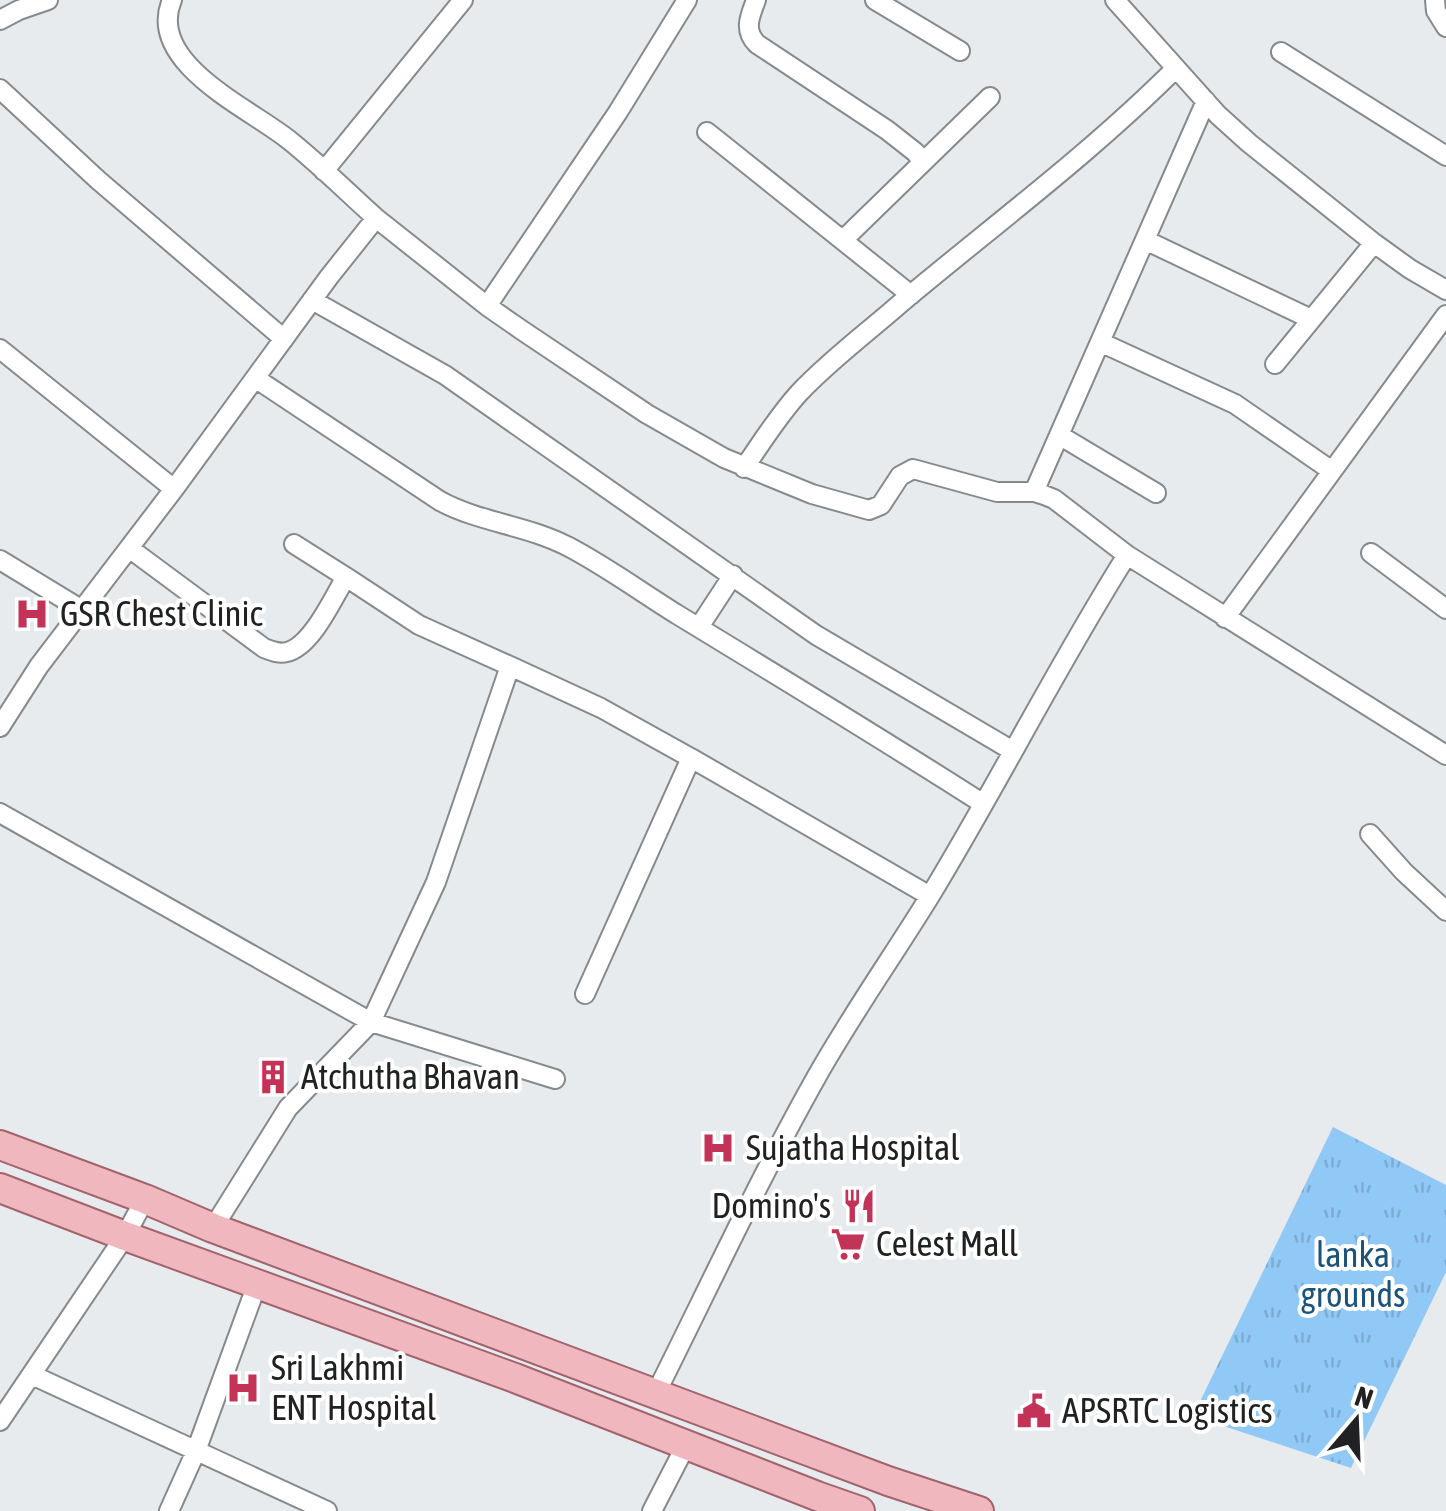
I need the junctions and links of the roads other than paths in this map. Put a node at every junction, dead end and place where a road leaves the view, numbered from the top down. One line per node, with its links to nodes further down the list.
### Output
1 (48, 0): 9 (street)
2 (172, 0): 21 (street)
3 (463, 0): 21 (street)
4 (688, 0): 29 (street)
5 (756, 0): 20 (street)
6 (875, 0): 12 (street)
7 (1115, 0): 14 (street)
8 (1435, 0): 11 (street)
9 (14, 5): 10 (street)
10 (0, 20)
11 (1446, 26)
12 (960, 51)
13 (1281, 52): 19 (street)
14 (1176, 68): 17 (street); 27 (street)
15 (0, 90): 32 (street)
16 (990, 97): 20 (street)
17 (1206, 102): 24 (street); 25 (street)
18 (707, 132): 23 (street)
19 (1446, 156)
20 (923, 161): 23 (street)
21 (324, 171): 22 (street)
22 (376, 218): 28 (street); 29 (street)
23 (843, 240): 27 (street)
24 (1146, 240): 31 (street); 33 (street)
25 (1374, 243): 26 (street); 31 (street)
26 (1446, 290)
27 (912, 295): 38 (street)
28 (312, 300): 32 (street); 48 (street)
29 (487, 306): 38 (street)
30 (1446, 315): 39 (street)
31 (1312, 320): 35 (street)
32 (284, 339): 36 (street)
33 (1100, 342): 37 (street); 39 (street)
34 (0, 349): 40 (street)
35 (1275, 364)
36 (255, 378): 40 (street); 53 (street)
37 (1059, 436): 41 (street); 42 (street)
38 (744, 468): 41 (street)
39 (1332, 471): 52 (street)
40 (174, 490): 44 (street)
41 (1034, 492): 46 (street)
42 (1156, 493)
43 (294, 544): 49 (street)
44 (130, 548): 49 (street); 51 (street)
45 (1371, 552): 50 (street)
46 (1127, 555): 52 (street); 57 (street)
47 (0, 560): 51 (street)
48 (732, 575): 53 (street); 57 (street)
49 (346, 577): 54 (street)
50 (1446, 609)
51 (82, 610): 55 (street)
52 (1225, 618): 58 (street)
53 (699, 627): 60 (street)
54 (510, 666): 59 (street); 66 (street)
55 (6, 702): 56 (street)
56 (0, 727)
57 (1013, 751): 60 (street)
58 (1446, 755)
59 (691, 758): 63 (street); 65 (street)
60 (982, 803): 63 (street)
61 (0, 814): 66 (street)
62 (1370, 834): 64 (street)
63 (930, 896): 75 (street)
64 (1446, 911)
65 (584, 994)
66 (371, 1022): 67 (street); 71 (street)
67 (555, 1079)
68 (0, 1144): 70 (main road)
69 (0, 1188): 72 (main road)
70 (145, 1199): 71 (main road); 72 (street)
71 (213, 1228): 75 (main road)
72 (124, 1236): 73 (main road); 74 (street)
73 (257, 1284): 77 (main road); 78 (street)
74 (32, 1374): 76 (street); 78 (street)
75 (656, 1393): 83 (main road)
76 (0, 1420)
77 (686, 1445): 81 (street); 82 (main road)
78 (196, 1451): 79 (street); 80 (street)
79 (169, 1511)
80 (326, 1511)
81 (652, 1511)
82 (860, 1511)
83 (979, 1511)

